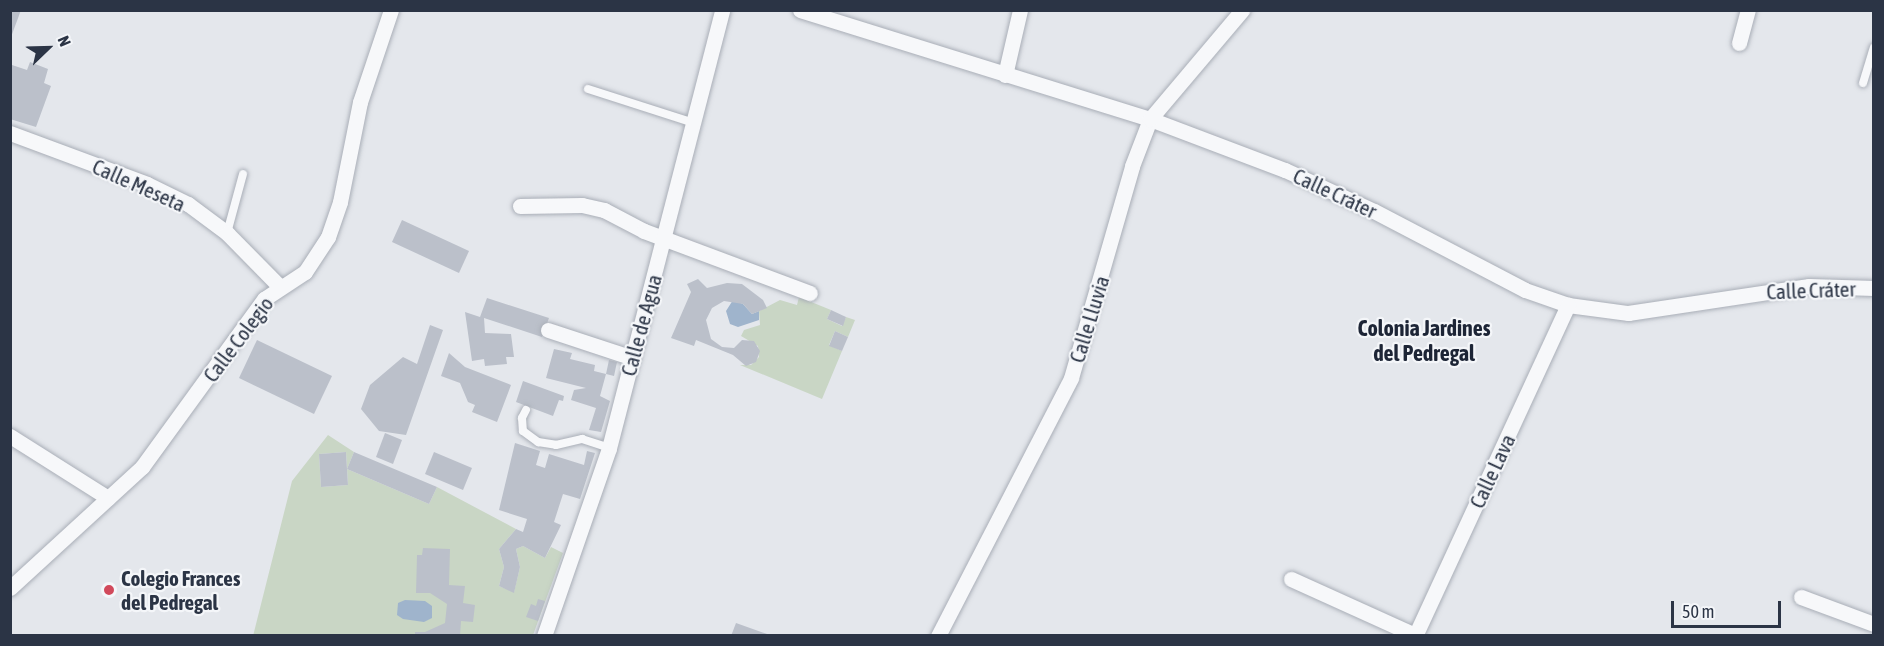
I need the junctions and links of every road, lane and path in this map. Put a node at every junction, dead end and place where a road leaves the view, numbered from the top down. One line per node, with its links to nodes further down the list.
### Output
1 (391, 10): 19 (street, Calle Colegio)
2 (722, 10): 13 (street, Calle de Agua)
3 (800, 10): 9 (street, Calle Cráter)
4 (1020, 10): 9 (street)
5 (1242, 10): 12 (street, Calle Lluvia)
6 (1748, 10): 7 (street)
7 (1739, 43)
8 (1874, 48): 10 (lane)
9 (1005, 75): 12 (street, Calle Cráter)
10 (1863, 83)
11 (588, 89): 13 (lane)
12 (1150, 119): 22 (street, Calle Cráter); 35 (street, Calle Lluvia)
13 (693, 123): 18 (street, Calle de Agua)
14 (10, 133): 17 (street, Calle Meseta)
15 (243, 174): 17 (lane)
16 (520, 207): 18 (street)
17 (227, 233): 19 (street, Calle Meseta)
18 (664, 238): 21 (street); 24 (street, Calle de Agua)
19 (279, 286): 28 (street, Calle Colegio)
20 (1874, 288): 22 (street, Calle Cráter)
21 (810, 293)
22 (1568, 305): 33 (street, Calle Lava)
23 (548, 330): 24 (street)
24 (633, 358): 27 (street, Calle de Agua)
25 (526, 410): 27 (lane)
26 (10, 436): 28 (street)
27 (609, 448): 34 (street, Calle de Agua)
28 (108, 498): 30 (street, Calle Colegio)
29 (1291, 579): 33 (street)
30 (10, 588)
31 (1801, 597): 32 (street)
32 (1874, 624)
33 (1415, 635)
34 (544, 636)
35 (938, 636)

